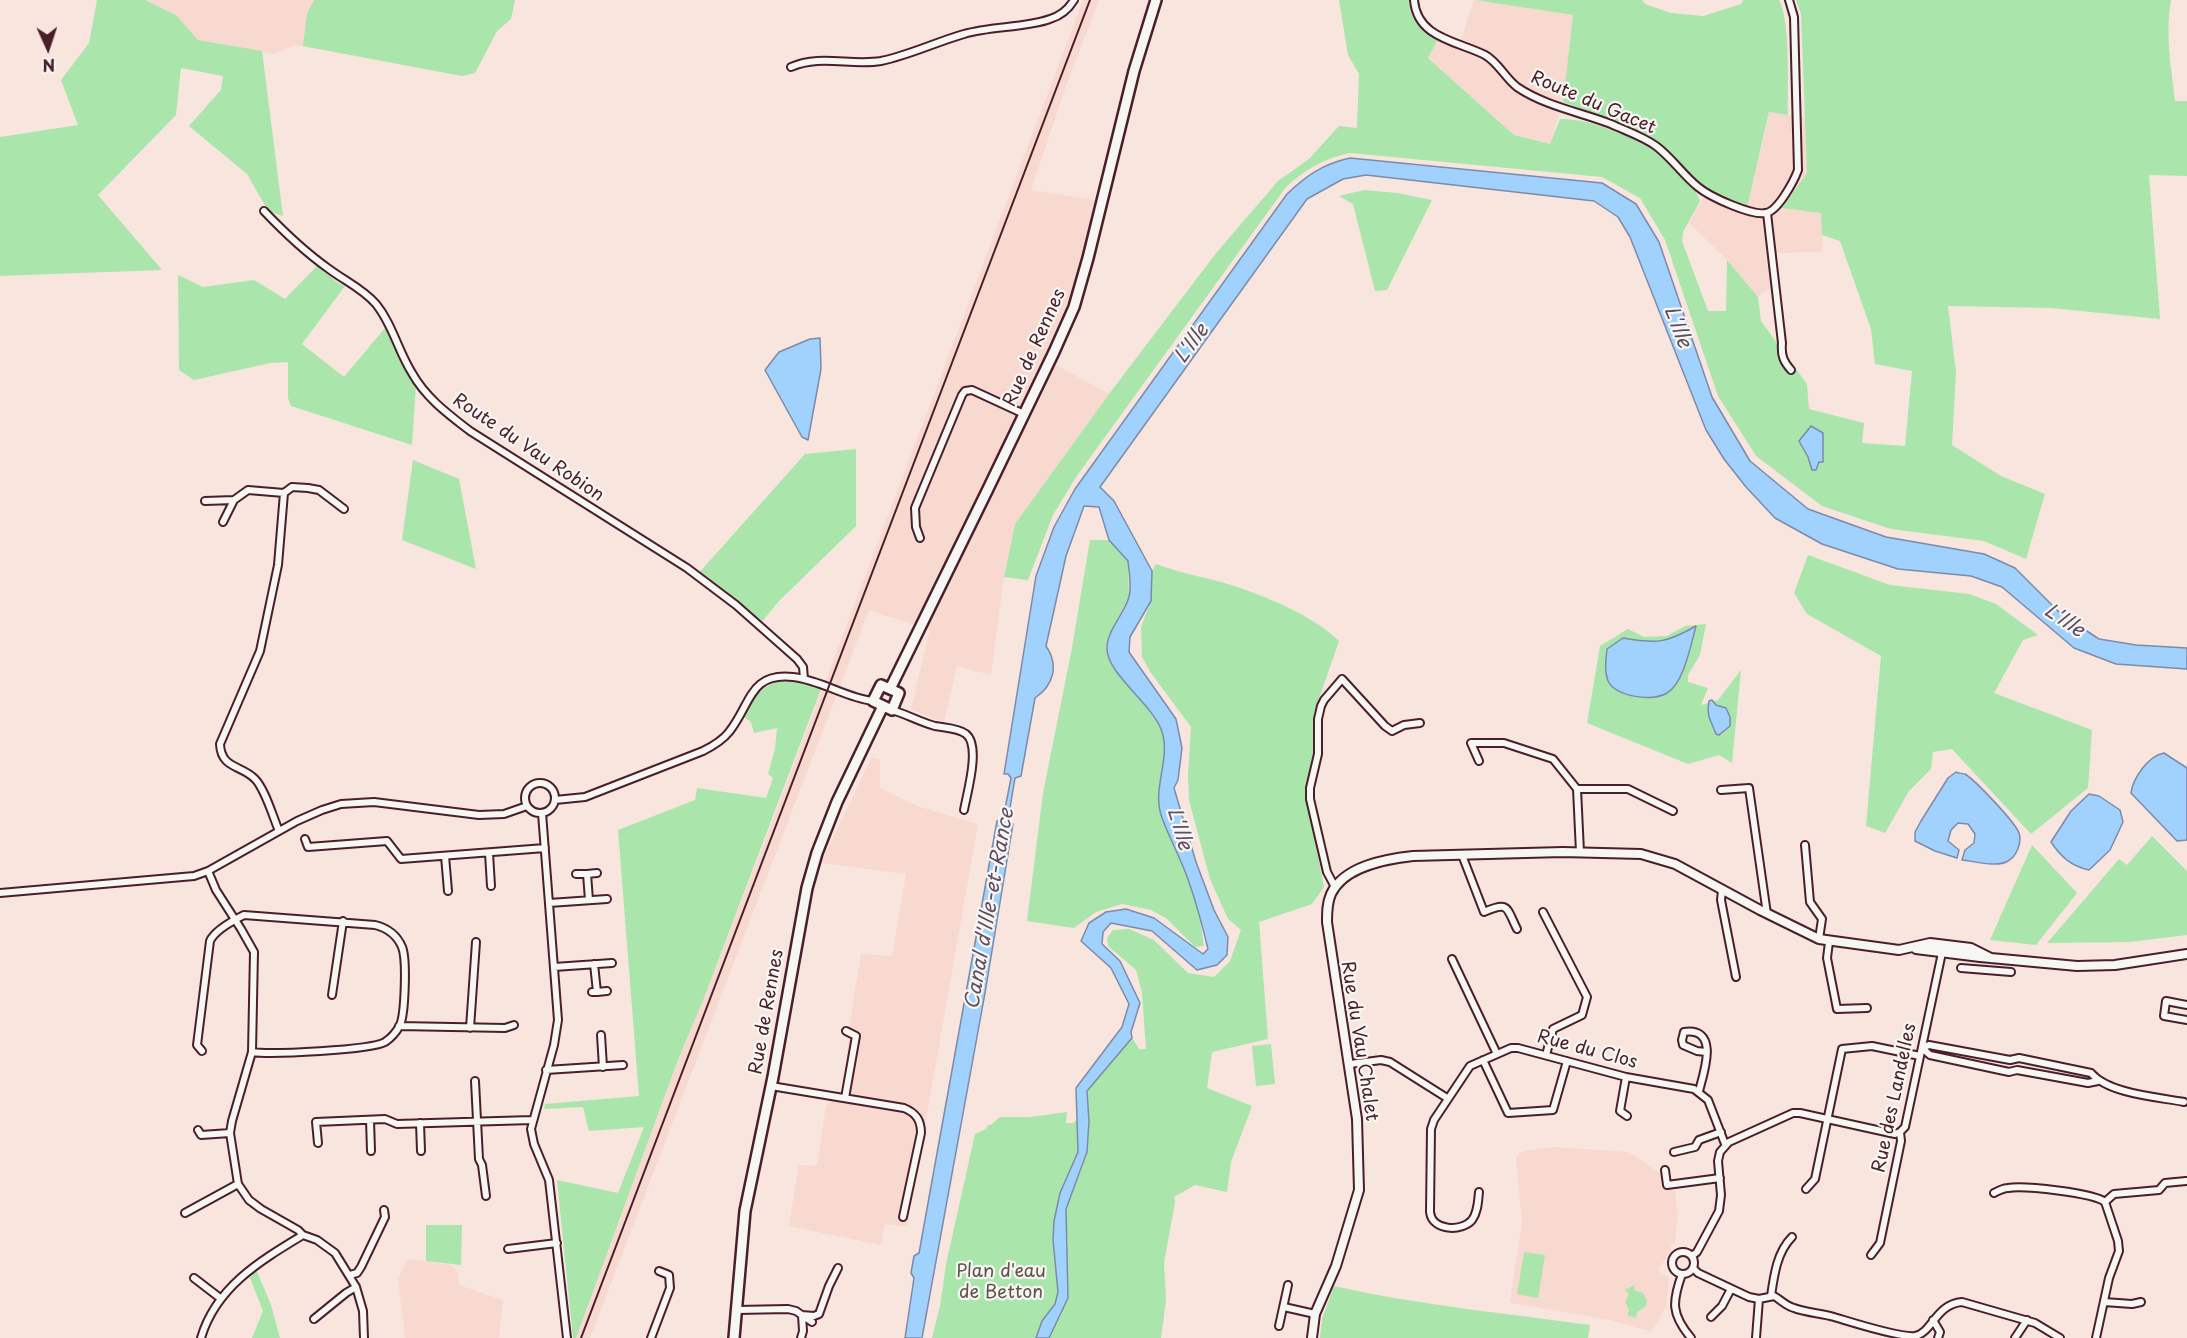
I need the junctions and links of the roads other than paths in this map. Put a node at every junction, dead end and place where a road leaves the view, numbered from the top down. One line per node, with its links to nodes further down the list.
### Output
1 (1074, 0): 5 (street)
2 (1156, 0): 9 (main road, Rue de Rennes)
3 (1414, 0): 7 (street, Route du Gacet)
4 (1789, 0): 7 (street)
5 (791, 67)
6 (264, 211): 16 (street, Route du Vau Robion)
7 (1767, 213): 8 (street)
8 (1791, 370)
9 (1024, 414): 15 (street); 17 (main road, Rue de Rennes)
10 (284, 493): 11 (street); 13 (street); 29 (street)
11 (234, 500): 12 (street); 14 (street)
12 (205, 501)
13 (344, 509)
14 (223, 522)
15 (920, 538)
16 (804, 679): 18 (street); 24 (street)
17 (890, 689): 18 (main road); 19 (main road)
18 (873, 701): 19 (main road)
19 (887, 708): 26 (street); 96 (main road, Rue de Rennes)
20 (1420, 723): 42 (street)
21 (1479, 761): 22 (street)
22 (1577, 789): 27 (street); 33 (street)
23 (1721, 790): 50 (street)
24 (555, 800): 25 (street); 28 (street)
25 (527, 806): 28 (street); 29 (street)
26 (964, 810)
27 (1673, 811)
28 (542, 813): 32 (street)
29 (279, 831): 37 (street)
30 (305, 839): 36 (street)
31 (1805, 845): 54 (street)
32 (545, 848): 34 (street); 48 (street)
33 (1580, 852): 35 (street); 43 (street)
34 (489, 853): 36 (street); 41 (street)
35 (1462, 855): 42 (street); 53 (street)
36 (446, 856): 44 (street)
37 (208, 871): 45 (street); 51 (street)
38 (587, 873): 39 (street); 40 (street); 47 (street)
39 (597, 873)
40 (576, 874)
41 (491, 886)
42 (1335, 887): 88 (street, Rue du Vau Chalet)
43 (1722, 890): 50 (street); 67 (street)
44 (448, 891)
45 (0, 893)
46 (607, 899): 47 (street)
47 (589, 900): 48 (street)
48 (549, 903): 63 (street)
49 (1543, 912): 83 (street)
50 (1767, 914): 54 (street)
51 (236, 921): 52 (street); 79 (street); 80 (street)
52 (343, 921): 69 (street); 74 (street)
53 (1517, 929)
54 (1819, 939): 56 (street)
55 (476, 942): 75 (street)
56 (1829, 942): 57 (street); 71 (street)
57 (1943, 948): 59 (street); 78 (street, Rue des Landelles)
58 (2187, 954): 59 (street)
59 (1991, 958): 65 (street)
60 (1452, 959): 82 (street)
61 (612, 963): 62 (street)
62 (594, 964): 63 (street); 68 (street)
63 (555, 968): 91 (street)
64 (1961, 968): 65 (street)
65 (1992, 970): 66 (street)
66 (2012, 972)
67 (1736, 977)
68 (607, 991)
69 (332, 995)
70 (2187, 1005): 72 (street)
71 (1867, 1008)
72 (2187, 1020)
73 (514, 1025): 75 (street)
74 (399, 1026): 75 (street); 80 (street)
75 (470, 1028)
76 (846, 1031): 98 (street)
77 (601, 1035): 90 (street)
78 (1922, 1048): 84 (street, Rue des Landelles); 86 (street); 92 (street)
79 (202, 1051)
80 (252, 1052): 110 (street)
81 (1706, 1052): 97 (street)
82 (1497, 1054): 83 (street, Rue du Clos); 85 (street, Rue du Clos)
83 (1546, 1055): 87 (street, Rue du Clos)
84 (1920, 1056): 102 (street); 109 (street, Rue des Landelles)
85 (1483, 1060): 87 (street); 99 (street, Rue du Clos)
86 (2010, 1060): 92 (street); 95 (street)
87 (1567, 1061): 93 (street, Rue du Clos)
88 (1350, 1064): 99 (street); 150 (street, Rue du Vau Chalet)
89 (623, 1065): 90 (street)
90 (603, 1066): 91 (street)
91 (546, 1070): 105 (street)
92 (2008, 1072): 95 (street)
93 (1626, 1077): 97 (street, Rue du Clos); 101 (street)
94 (475, 1081): 104 (street)
95 (2098, 1081): 100 (street)
96 (771, 1086): 98 (street); 149 (main road, Rue de Rennes)
97 (1699, 1092): 108 (street)
98 (845, 1098): 127 (street)
99 (1447, 1098): 121 (street, Rue du Clos)
100 (2184, 1102)
101 (1627, 1116)
102 (1826, 1119): 109 (street); 112 (street); 120 (street)
103 (370, 1120): 106 (street); 111 (street); 113 (street)
104 (476, 1120): 105 (street); 106 (street); 123 (street)
105 (532, 1120): 130 (street)
106 (420, 1123): 114 (street)
107 (198, 1130): 110 (street)
108 (1721, 1132): 112 (street); 115 (street)
109 (1900, 1132): 132 (street, Rue des Landelles)
110 (230, 1133): 119 (street)
111 (318, 1143)
112 (1725, 1144): 117 (street)
113 (371, 1151)
114 (421, 1151)
115 (1674, 1152)
116 (1665, 1170): 117 (street)
117 (1720, 1178): 133 (street)
118 (2186, 1181): 124 (street)
119 (238, 1184): 126 (street); 128 (street)
120 (1806, 1189)
121 (1479, 1192)
122 (1994, 1193): 124 (street)
123 (486, 1196)
124 (2105, 1202): 146 (street)
125 (384, 1210): 138 (street)
126 (186, 1213)
127 (903, 1217)
128 (303, 1235): 138 (street); 144 (street)
129 (1792, 1237): 143 (street)
130 (557, 1243): 131 (street); 161 (street)
131 (508, 1249)
132 (1871, 1255)
133 (1692, 1256): 135 (street); 137 (street)
134 (838, 1268): 151 (street)
135 (1693, 1268): 137 (street); 142 (street)
136 (659, 1271): 162 (street)
137 (1682, 1274): 166 (street)
138 (350, 1275): 141 (street)
139 (194, 1278): 144 (street)
140 (1288, 1285): 148 (street)
141 (356, 1287): 153 (street); 160 (street)
142 (1731, 1289): 145 (street); 152 (street)
143 (1771, 1296): 145 (street); 158 (street)
144 (220, 1298): 159 (street)
145 (1759, 1299): 167 (street)
146 (2104, 1302): 147 (street); 171 (street)
147 (2141, 1302)
148 (1284, 1307): 150 (street); 157 (street)
149 (737, 1310): 151 (street); 163 (main road, Rue de Rennes)
150 (1315, 1314): 165 (street, Rue du Vau Chalet)
151 (802, 1315): 156 (street); 164 (street)
152 (1711, 1317)
153 (314, 1319)
154 (1933, 1320): 155 (street); 158 (street); 168 (street)
155 (2026, 1320): 169 (street); 170 (street)
156 (812, 1322)
157 (1279, 1326)
158 (1917, 1337)
159 (201, 1338)
160 (364, 1338)
161 (567, 1338)
162 (651, 1338)
163 (734, 1338)
164 (801, 1338)
165 (1312, 1338)
166 (1691, 1338)
167 (1756, 1338)
168 (1938, 1338)
169 (2015, 1338)
170 (2060, 1338)
171 (2096, 1338)

